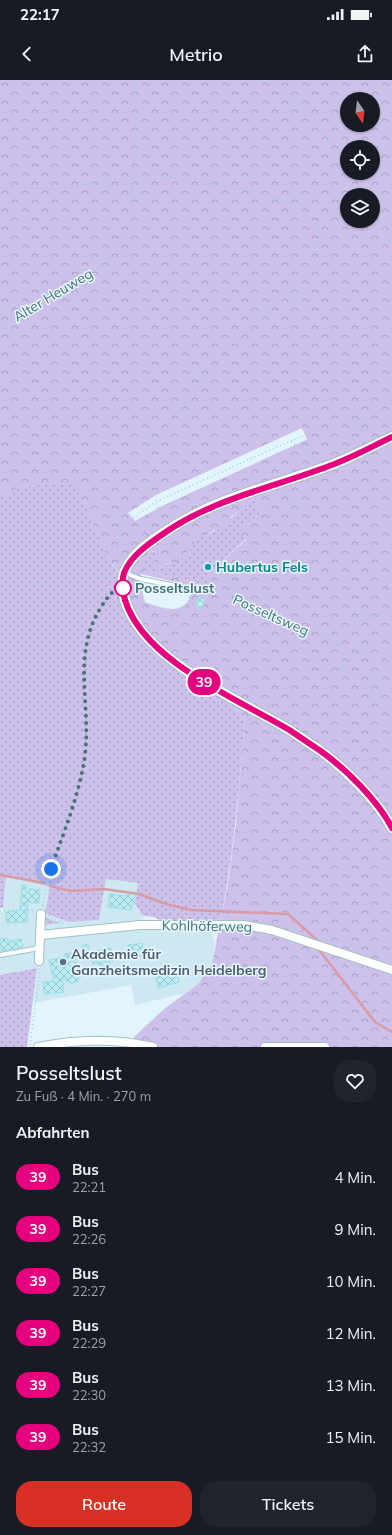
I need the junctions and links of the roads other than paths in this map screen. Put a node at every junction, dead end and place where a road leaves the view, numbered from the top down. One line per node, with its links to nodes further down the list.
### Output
1 (392, 437): 2 (street)
2 (123, 578): 3 (lane); 4 (street)
3 (191, 589)
4 (392, 828)
5 (42, 914): 6 (street)
6 (41, 935): 7 (street); 10 (street, Kohlhöferweg)
7 (39, 947): 8 (lane); 9 (street)
8 (0, 955)
9 (39, 961)
10 (392, 970)
11 (38, 1047): 12 (street)
12 (153, 1047)
13 (265, 1047): 14 (street)
14 (325, 1047)

